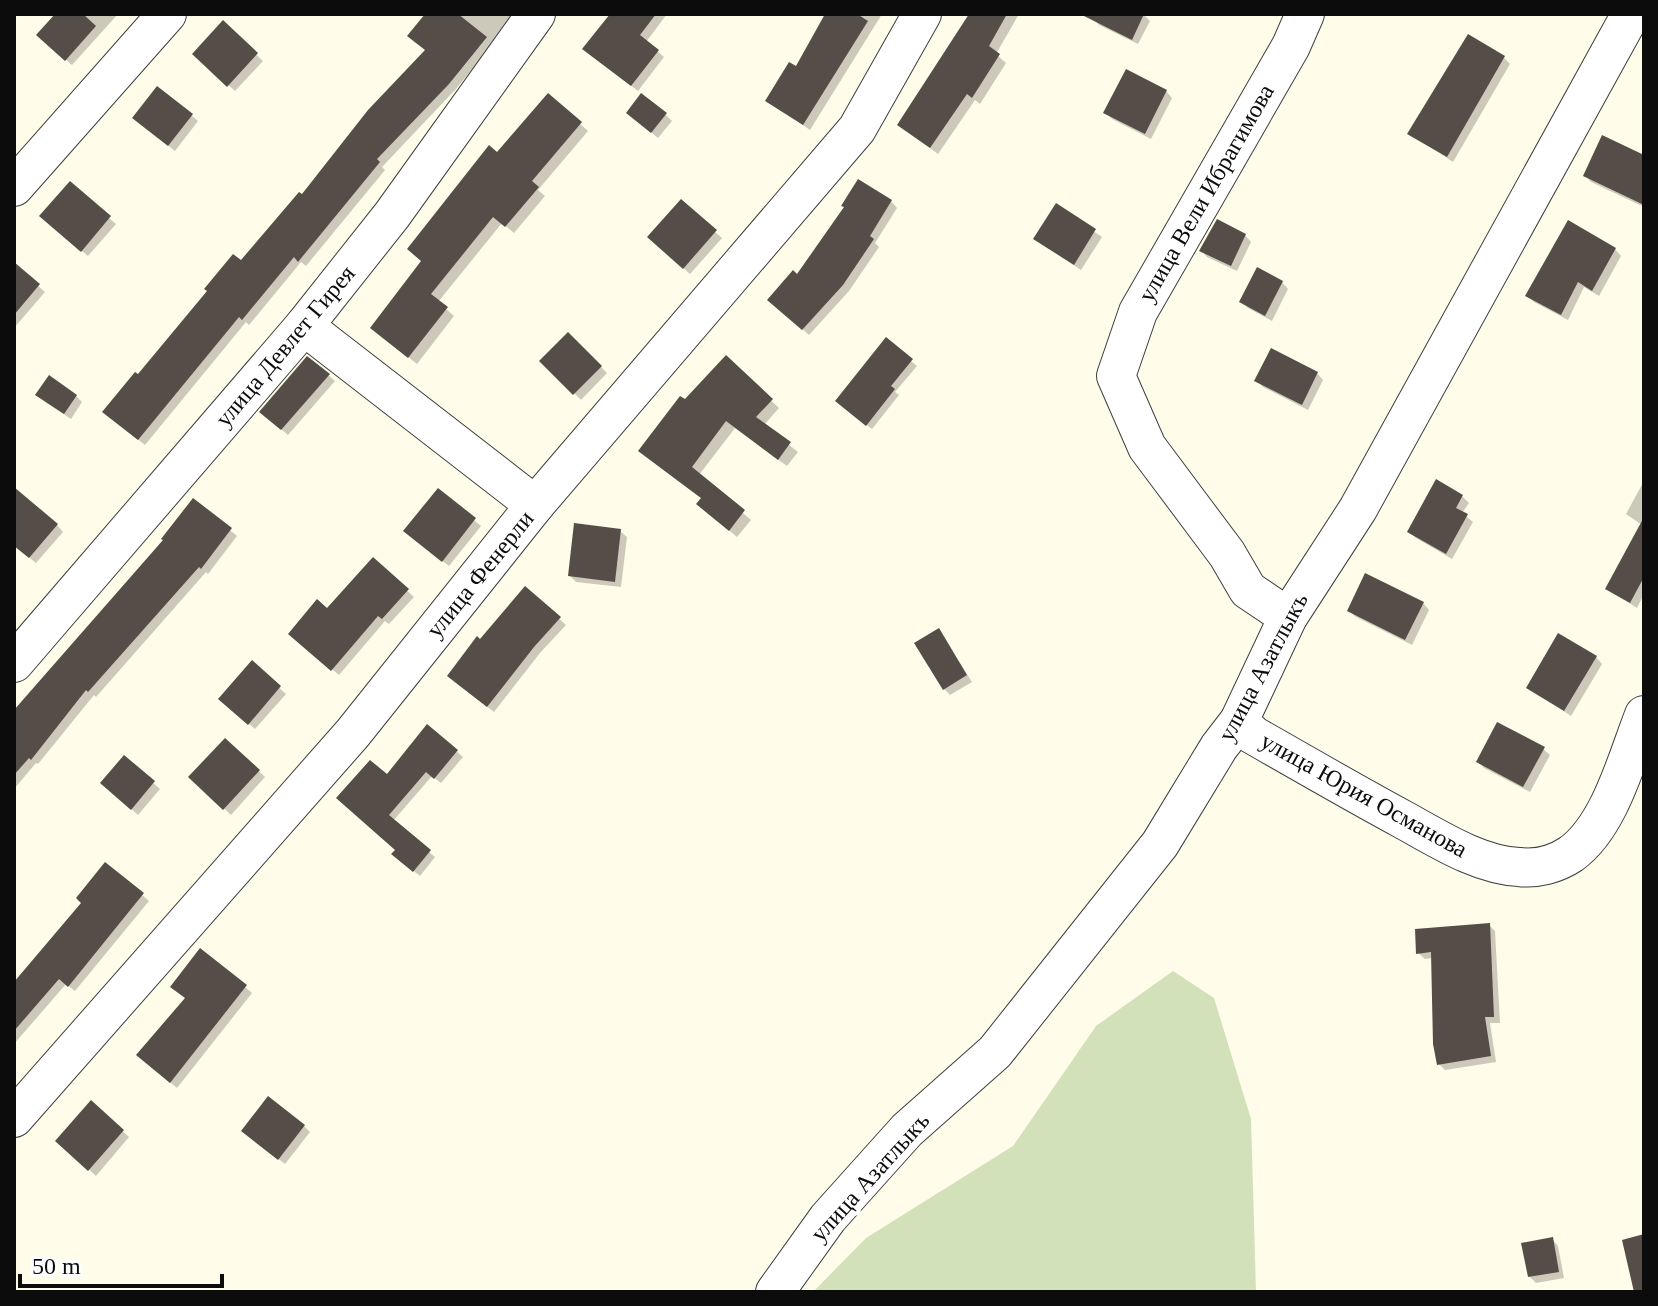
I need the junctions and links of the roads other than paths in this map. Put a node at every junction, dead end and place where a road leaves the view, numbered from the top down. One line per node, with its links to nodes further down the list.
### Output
1 (167, 14): 6 (street)
2 (536, 14): 7 (street, улица Девлет Гирея)
3 (922, 14): 8 (street, улица Фенерли)
4 (1305, 14): 9 (street, улица Вели Ибрагимова)
5 (1631, 14): 9 (street, улица Азатлыкъ)
6 (14, 187)
7 (304, 326): 8 (street); 10 (street, улица Девлет Гирея)
8 (535, 505): 13 (street, улица Фенерли)
9 (1288, 617): 12 (street, улица Азатлыкъ)
10 (14, 663)
11 (1644, 715): 12 (street, улица Юрия Османова)
12 (1239, 721): 14 (street, улица Азатлыкъ)
13 (14, 1118)
14 (775, 1292)

